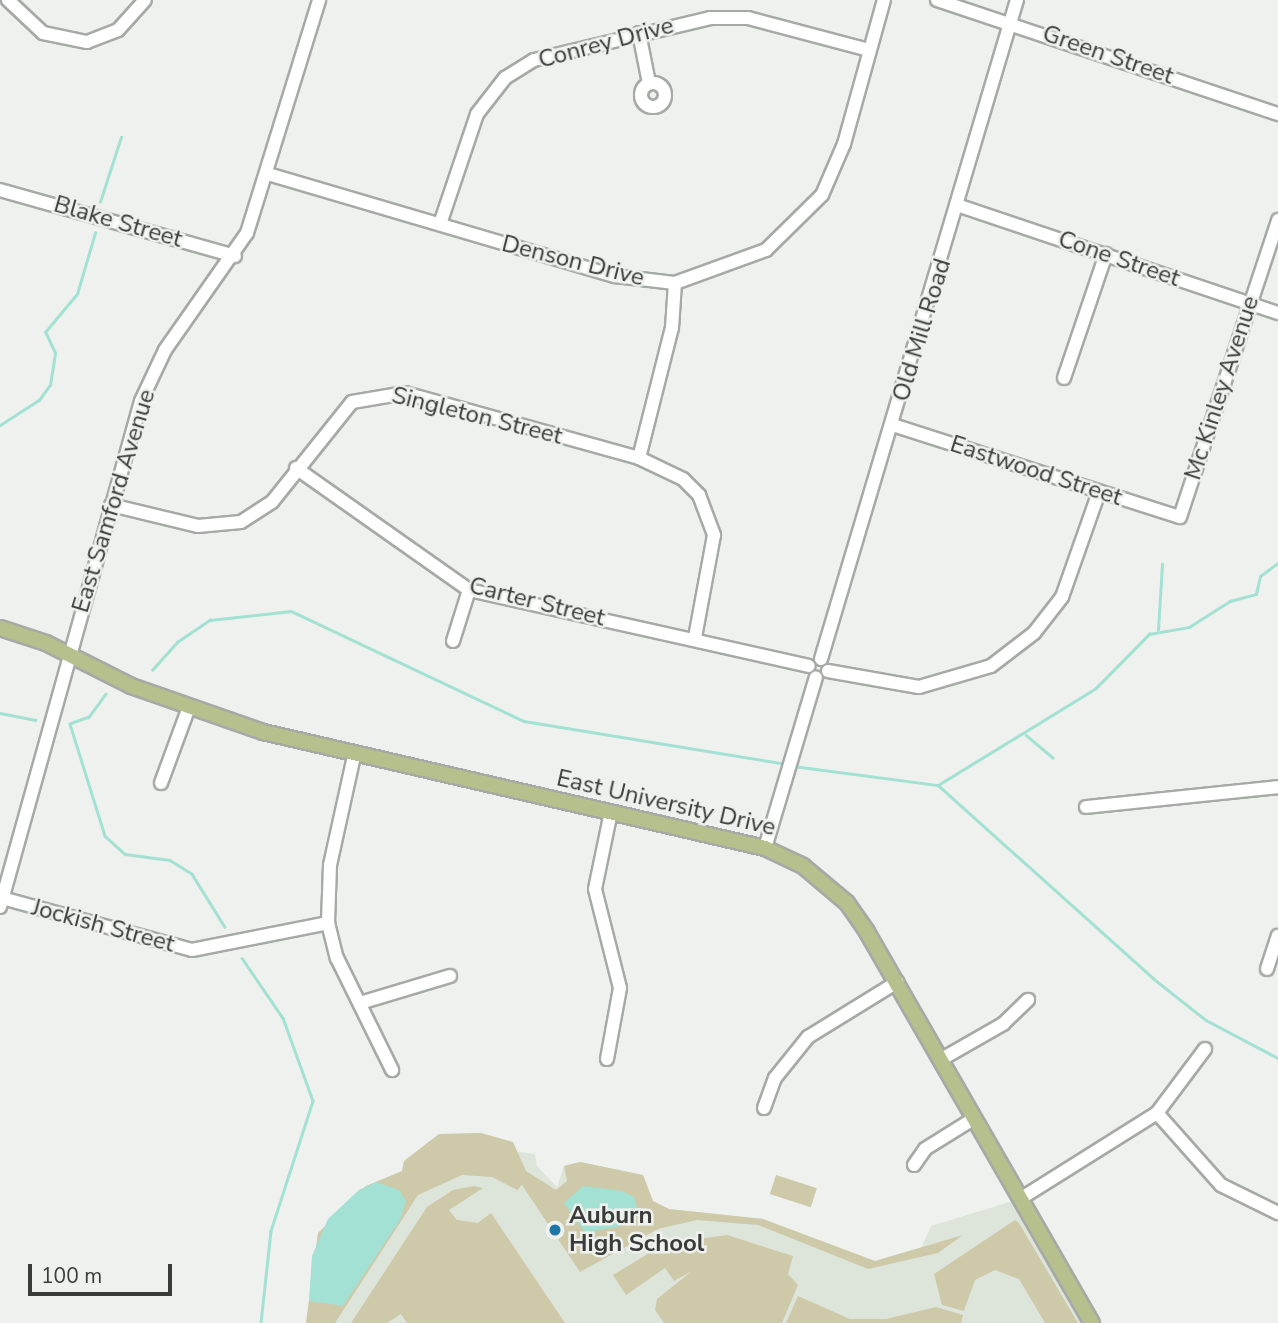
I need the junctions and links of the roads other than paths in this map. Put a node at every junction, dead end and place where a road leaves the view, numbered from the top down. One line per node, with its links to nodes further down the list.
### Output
1 (8, 0): 2 (street)
2 (145, 0)
3 (319, 0): 12 (street, East Samford Avenue)
4 (884, 0): 9 (street, Denson Drive)
5 (937, 0): 7 (street, Green Street)
6 (1017, 0): 7 (street, Old Mill Road)
7 (1011, 24): 11 (street, Green Street); 14 (street, Old Mill Road)
8 (639, 33): 9 (street, Conrey Drive); 10 (street); 16 (street, Conrey Drive)
9 (869, 50): 19 (street, Denson Drive)
10 (649, 83)
11 (1278, 114)
12 (268, 174): 16 (street, Denson Drive); 18 (street, East Samford Avenue)
13 (0, 190): 18 (street, Blake Street)
14 (960, 206): 17 (street, Cone Street); 23 (street, Old Mill Road)
15 (1278, 220): 20 (street, Mc Kinley Avenue)
16 (440, 225): 19 (street, Denson Drive)
17 (1106, 254): 20 (street, Cone Street); 22 (street)
18 (235, 256): 27 (street, East Samford Avenue)
19 (674, 283): 24 (street)
20 (1250, 303): 21 (street, Cone Street); 28 (street, Mc Kinley Avenue)
21 (1278, 313)
22 (1064, 378)
23 (893, 425): 26 (street, Eastwood Street); 34 (street, Old Mill Road)
24 (639, 458): 25 (street, Singleton Street); 31 (street, Singleton Street)
25 (296, 468): 27 (street, Singleton Street); 29 (street, Carter Street)
26 (1099, 492): 28 (street, Eastwood Street); 34 (street)
27 (111, 505): 33 (street, East Samford Avenue)
28 (1180, 517)
29 (469, 590): 31 (street, Carter Street); 32 (street)
30 (0, 628): 33 (main road, East University Drive)
31 (695, 638): 35 (street, Carter Street)
32 (453, 640)
33 (67, 653): 36 (main road, East University Drive); 43 (street, East Samford Avenue)
34 (825, 665): 35 (street)
35 (813, 672): 42 (street)
36 (189, 707): 37 (main road, East University Drive); 38 (street)
37 (355, 756): 41 (main road, East University Drive); 44 (street)
38 (161, 783)
39 (1278, 787): 40 (street)
40 (1086, 807)
41 (611, 812): 42 (main road, East University Drive); 52 (street)
42 (765, 848): 48 (main road, East University Drive)
43 (1, 903): 44 (street, Jockish Street)
44 (328, 923): 50 (street)
45 (1278, 936): 46 (street)
46 (1268, 970)
47 (450, 976): 50 (street)
48 (897, 982): 53 (main road, East University Drive); 55 (street)
49 (1028, 999): 53 (street)
50 (360, 1003): 54 (street)
51 (1205, 1049): 56 (street)
52 (607, 1059)
53 (940, 1060): 57 (main road, East University Drive)
54 (392, 1070)
55 (764, 1108)
56 (1157, 1114): 59 (street); 60 (street)
57 (973, 1119): 58 (street); 59 (main road, East University Drive)
58 (914, 1165)
59 (1020, 1199): 61 (main road, East University Drive)
60 (1278, 1213)
61 (1092, 1323)

